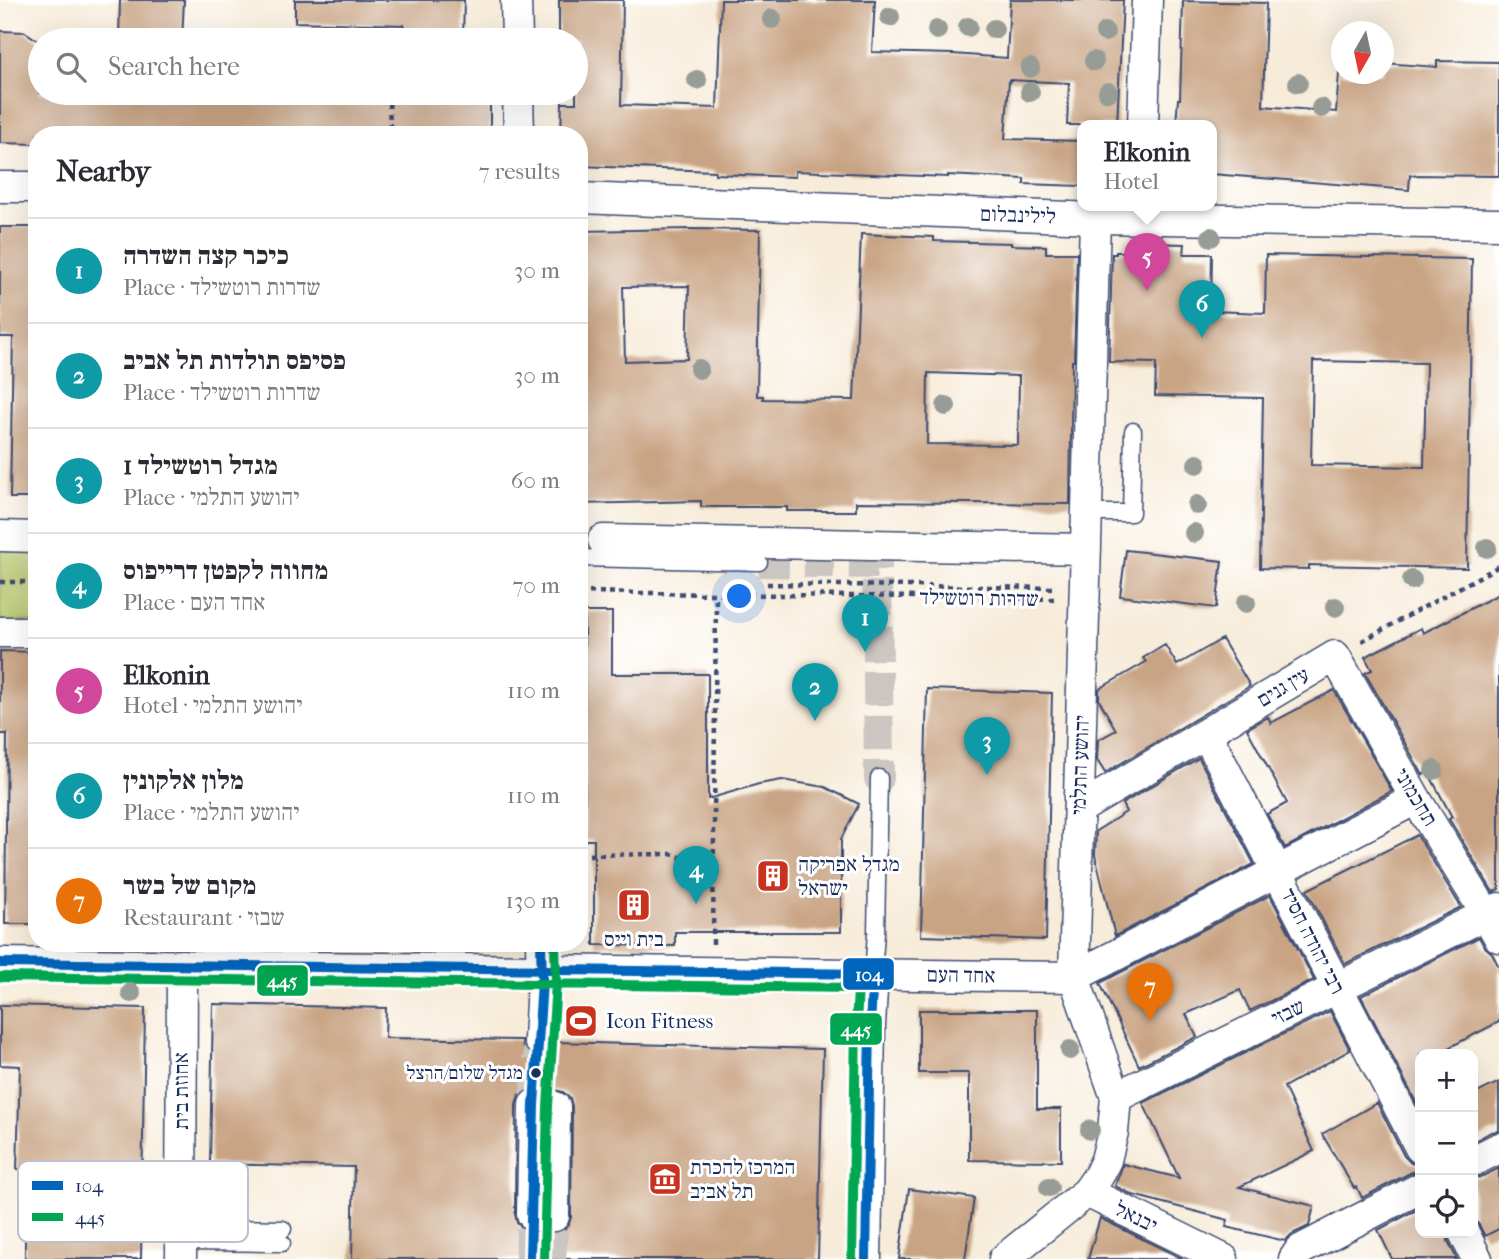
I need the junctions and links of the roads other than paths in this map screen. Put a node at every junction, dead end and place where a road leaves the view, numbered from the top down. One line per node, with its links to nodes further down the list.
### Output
1 (516, 0): 3 (street)
2 (1147, 0): 5 (street)
3 (517, 28)
4 (518, 105): 6 (street)
5 (1143, 120)
6 (519, 126)
7 (0, 187): 8 (street)
8 (28, 187)
9 (588, 198): 11 (street, לילינבלום)
10 (1140, 212): 11 (street, לילינבלום); 12 (street, לילינבלום)
11 (1095, 218): 14 (street, יהושע התלמי)
12 (1499, 224)
13 (1133, 431): 14 (lane)
14 (1087, 508): 18 (street, יהושע התלמי)
15 (0, 536): 16 (street)
16 (28, 537)
17 (603, 540): 18 (street)
18 (1086, 549): 27 (street, יהושע התלמי)
19 (588, 558): 20 (lane)
20 (759, 562)
21 (0, 632): 22 (street)
22 (28, 632)
23 (1335, 656): 24 (street, עין גנים); 26 (street, תחכמוני)
24 (1206, 733): 27 (street, עין גנים); 28 (street, רבי יהודה חסיד)
25 (879, 778): 33 (lane)
26 (1416, 799): 28 (street, אחד העם); 29 (street, תחכמוני)
27 (1079, 809): 34 (street, יהושע התלמי)
28 (1278, 871): 34 (street, אחד העם); 35 (street, רבי יהודה חסיד)
29 (1495, 920): 35 (street, שבזי)
30 (541, 956): 32 (street, אחד העם); 33 (street, אחד העם); 36 (street)
31 (0, 963): 32 (street, אחד העם)
32 (182, 965): 42 (street, אחוזת בית)
33 (873, 974): 34 (street, אחד העם); 49 (street)
34 (1074, 977): 37 (street, יהושע התלמי)
35 (1338, 987): 37 (street, שבזי); 39 (street, רבי יהודה חסיד)
36 (547, 1041)
37 (1115, 1097): 44 (street, יהושע התלמי)
38 (545, 1106): 45 (street)
39 (1415, 1138)
40 (1499, 1147): 41 (street)
41 (1478, 1158)
42 (181, 1161)
43 (1415, 1191): 52 (street)
44 (1087, 1192): 50 (street, יהושע התלמי); 51 (street, יבנאל)
45 (543, 1215)
46 (283, 1236): 47 (lane)
47 (248, 1238)
48 (1466, 1238): 53 (street)
49 (866, 1259)
50 (1004, 1259)
51 (1223, 1259)
52 (1294, 1259)
53 (1477, 1259)

